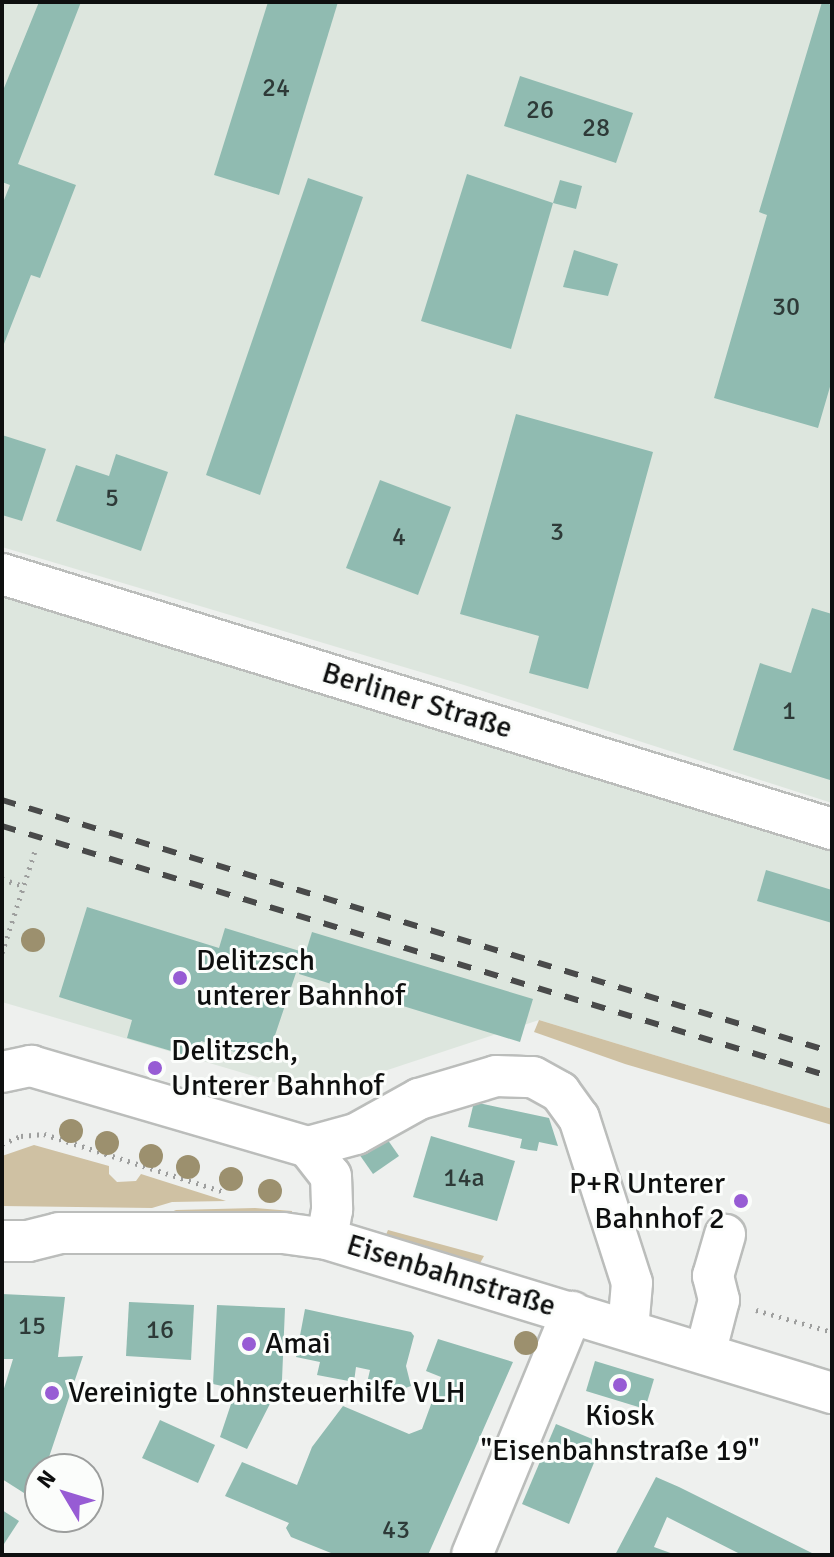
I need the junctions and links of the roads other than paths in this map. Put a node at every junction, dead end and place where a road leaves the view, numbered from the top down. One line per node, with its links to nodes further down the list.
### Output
1 (2, 574): 2 (street, Berliner Straße)
2 (832, 829)
3 (2, 1072): 4 (street)
4 (308, 1147): 8 (street); 11 (street)
5 (2, 1220): 6 (street, Eisenbahnstraße)
6 (59, 1233): 8 (street, Eisenbahnstraße); 9 (street, Eisenbahnstraße)
7 (736, 1238): 12 (street)
8 (327, 1239): 10 (street, Eisenbahnstraße)
9 (2, 1241)
10 (572, 1312): 11 (street, Eisenbahnstraße); 14 (street)
11 (628, 1330): 12 (street, Eisenbahnstraße)
12 (705, 1354): 13 (street, Eisenbahnstraße)
13 (832, 1393)
14 (472, 1555)

